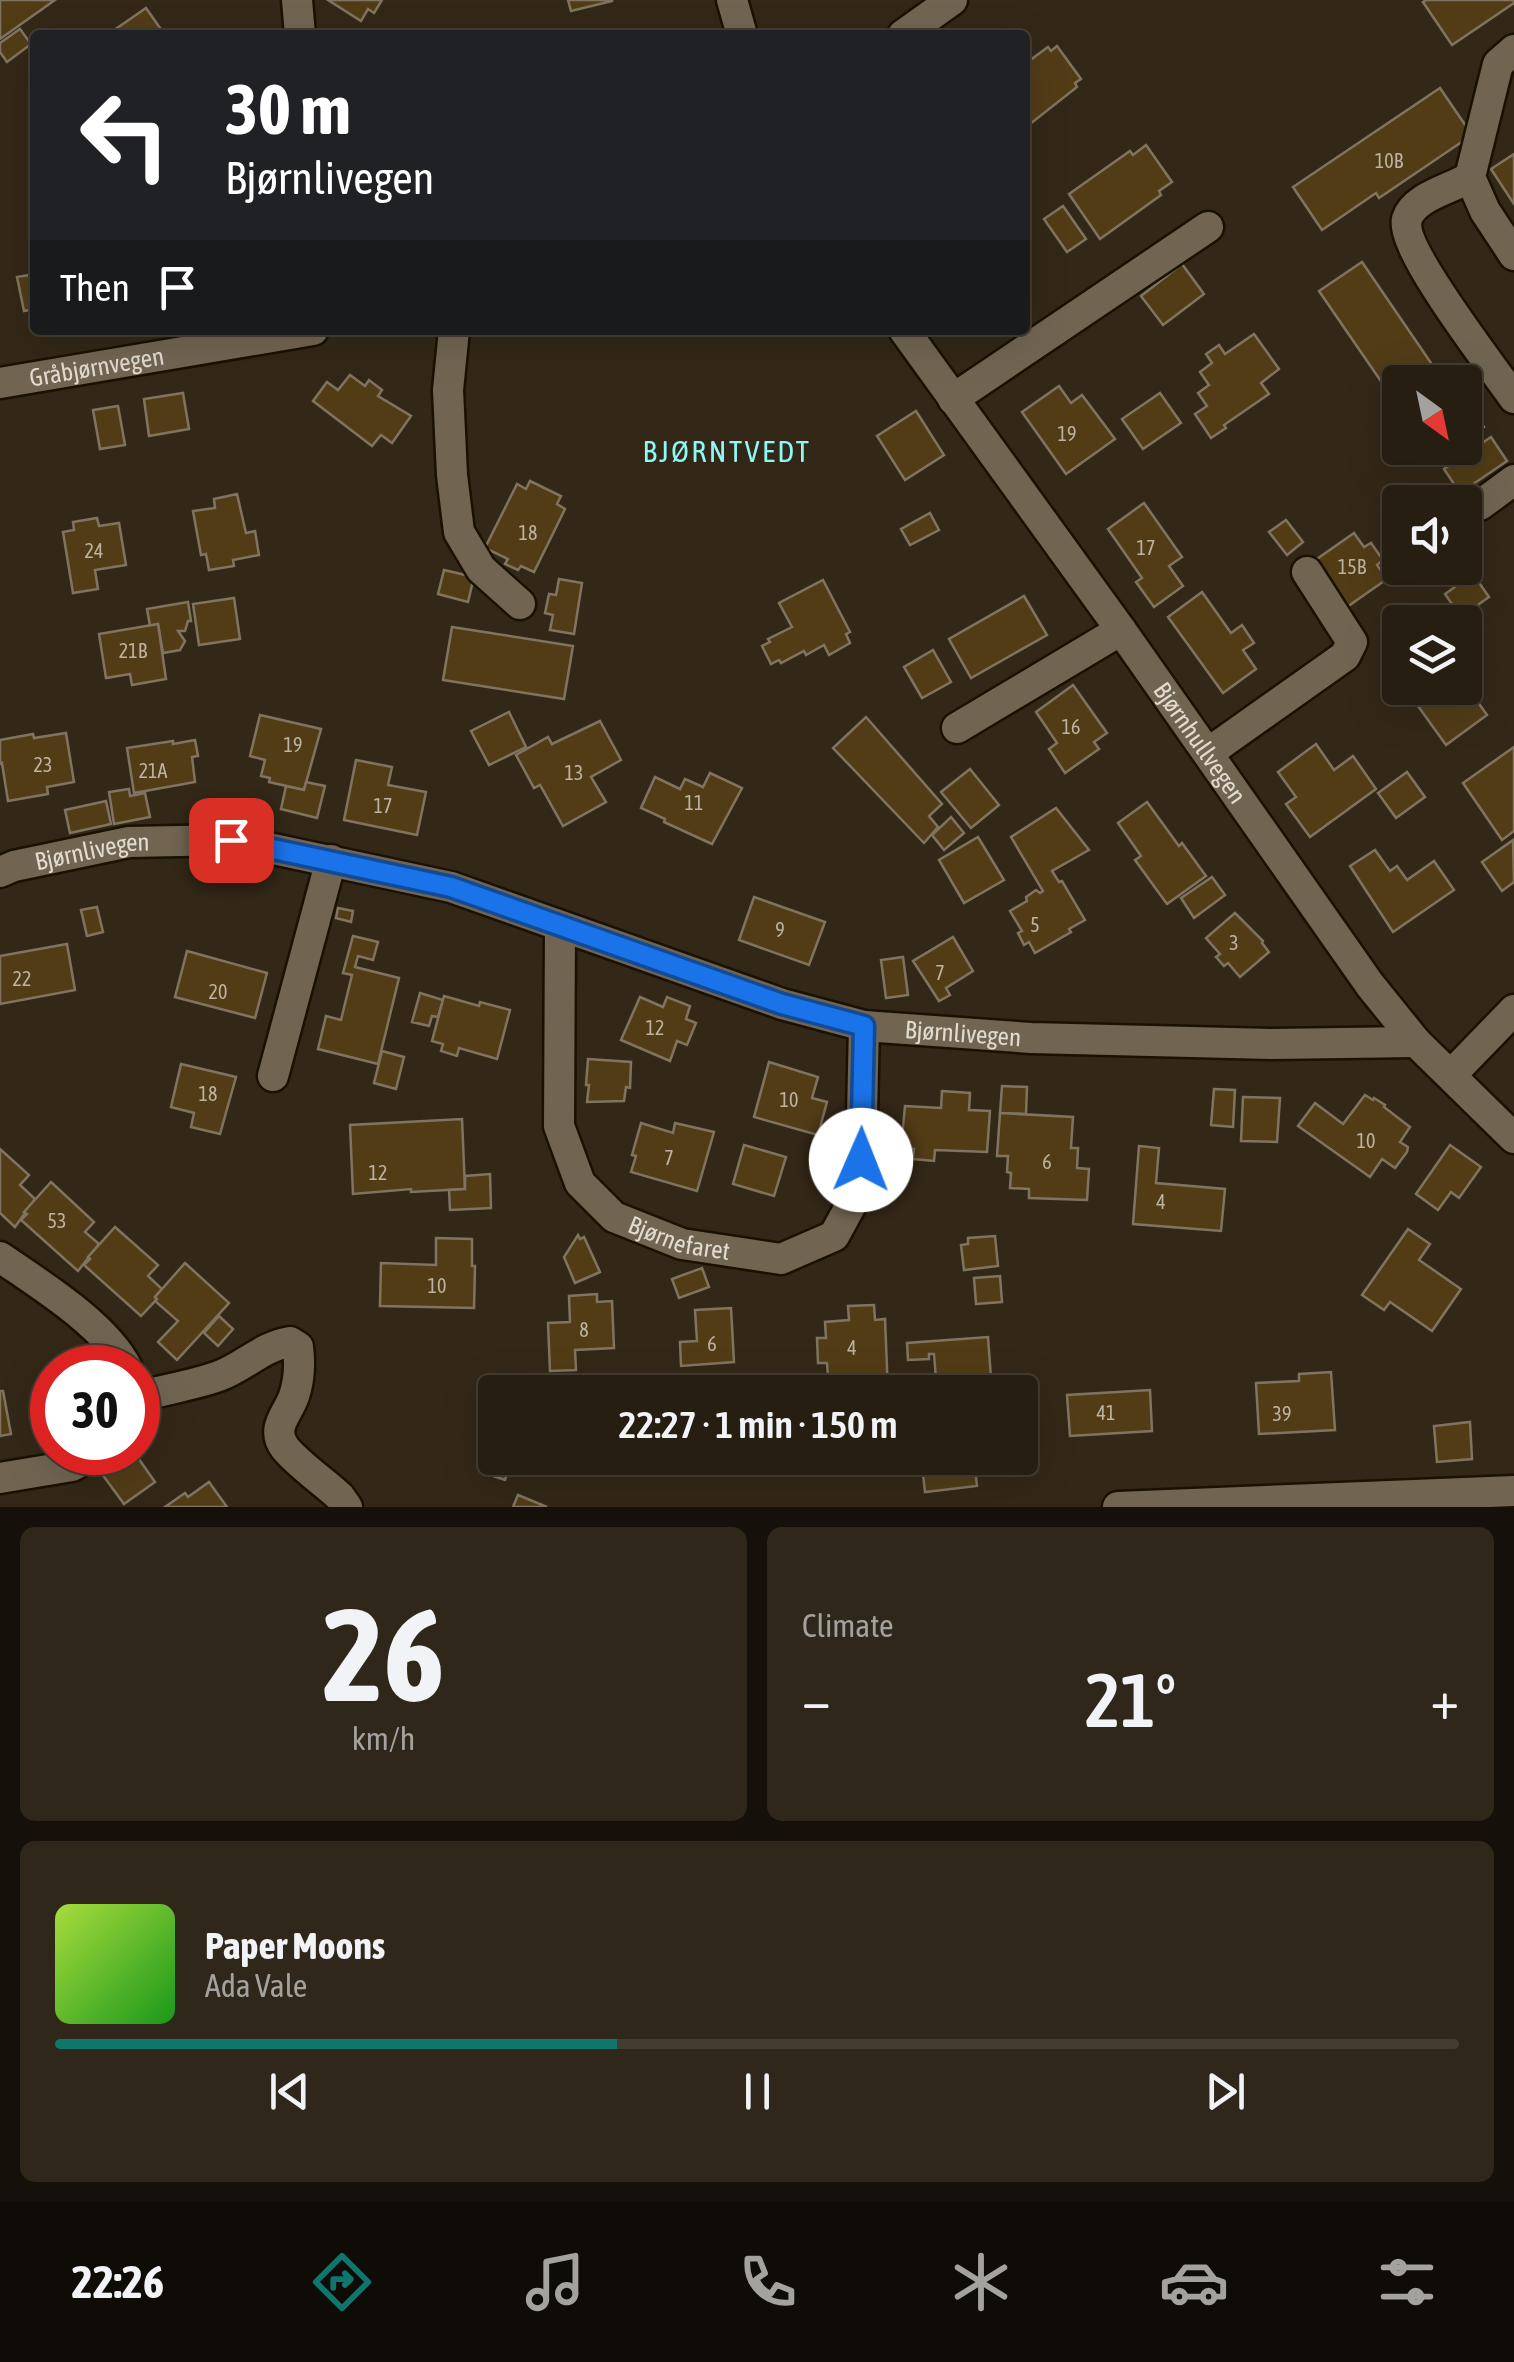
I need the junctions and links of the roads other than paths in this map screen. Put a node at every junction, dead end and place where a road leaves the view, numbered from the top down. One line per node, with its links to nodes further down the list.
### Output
1 (297, 0): 4 (street)
2 (732, 0): 5 (street)
3 (952, 0): 6 (street)
4 (300, 30)
5 (741, 30)
6 (911, 30)
7 (1514, 50): 8 (street)
8 (1470, 177): 10 (street); 15 (street)
9 (1208, 227): 16 (street)
10 (1514, 255)
11 (283, 335): 14 (street, Gråbjørnvegen)
12 (454, 335): 20 (street)
13 (908, 335): 16 (street, Bjørnhullvegen)
14 (0, 383)
15 (1514, 398)
16 (953, 399): 21 (street, Bjørnhullvegen)
17 (1514, 480): 18 (street)
18 (1482, 504)
19 (1307, 572): 23 (street)
20 (520, 604)
21 (1121, 630): 22 (street); 23 (street, Bjørnhullvegen)
22 (957, 728)
23 (1208, 753): 29 (street, Bjørnhullvegen)
24 (332, 860): 25 (street, Bjørnlivegen); 26 (street, Bjørnlivegen); 31 (street)
25 (0, 872)
26 (560, 926): 28 (street, Bjørnlivegen); 28 (street, Bjørnefaret)
27 (1514, 1010): 30 (street)
28 (864, 1026): 29 (street, Bjørnlivegen)
29 (1416, 1042): 30 (street, Bjørnhullvegen)
30 (1451, 1075): 32 (street, Bjørnhullvegen)
31 (274, 1076)
32 (1514, 1138)
33 (0, 1256): 34 (street)
34 (112, 1345)
35 (160, 1393): 40 (street)
36 (30, 1473): 37 (street)
37 (0, 1478)
38 (1514, 1491): 39 (street)
39 (1386, 1502): 41 (street)
40 (347, 1507)
41 (1118, 1507)

